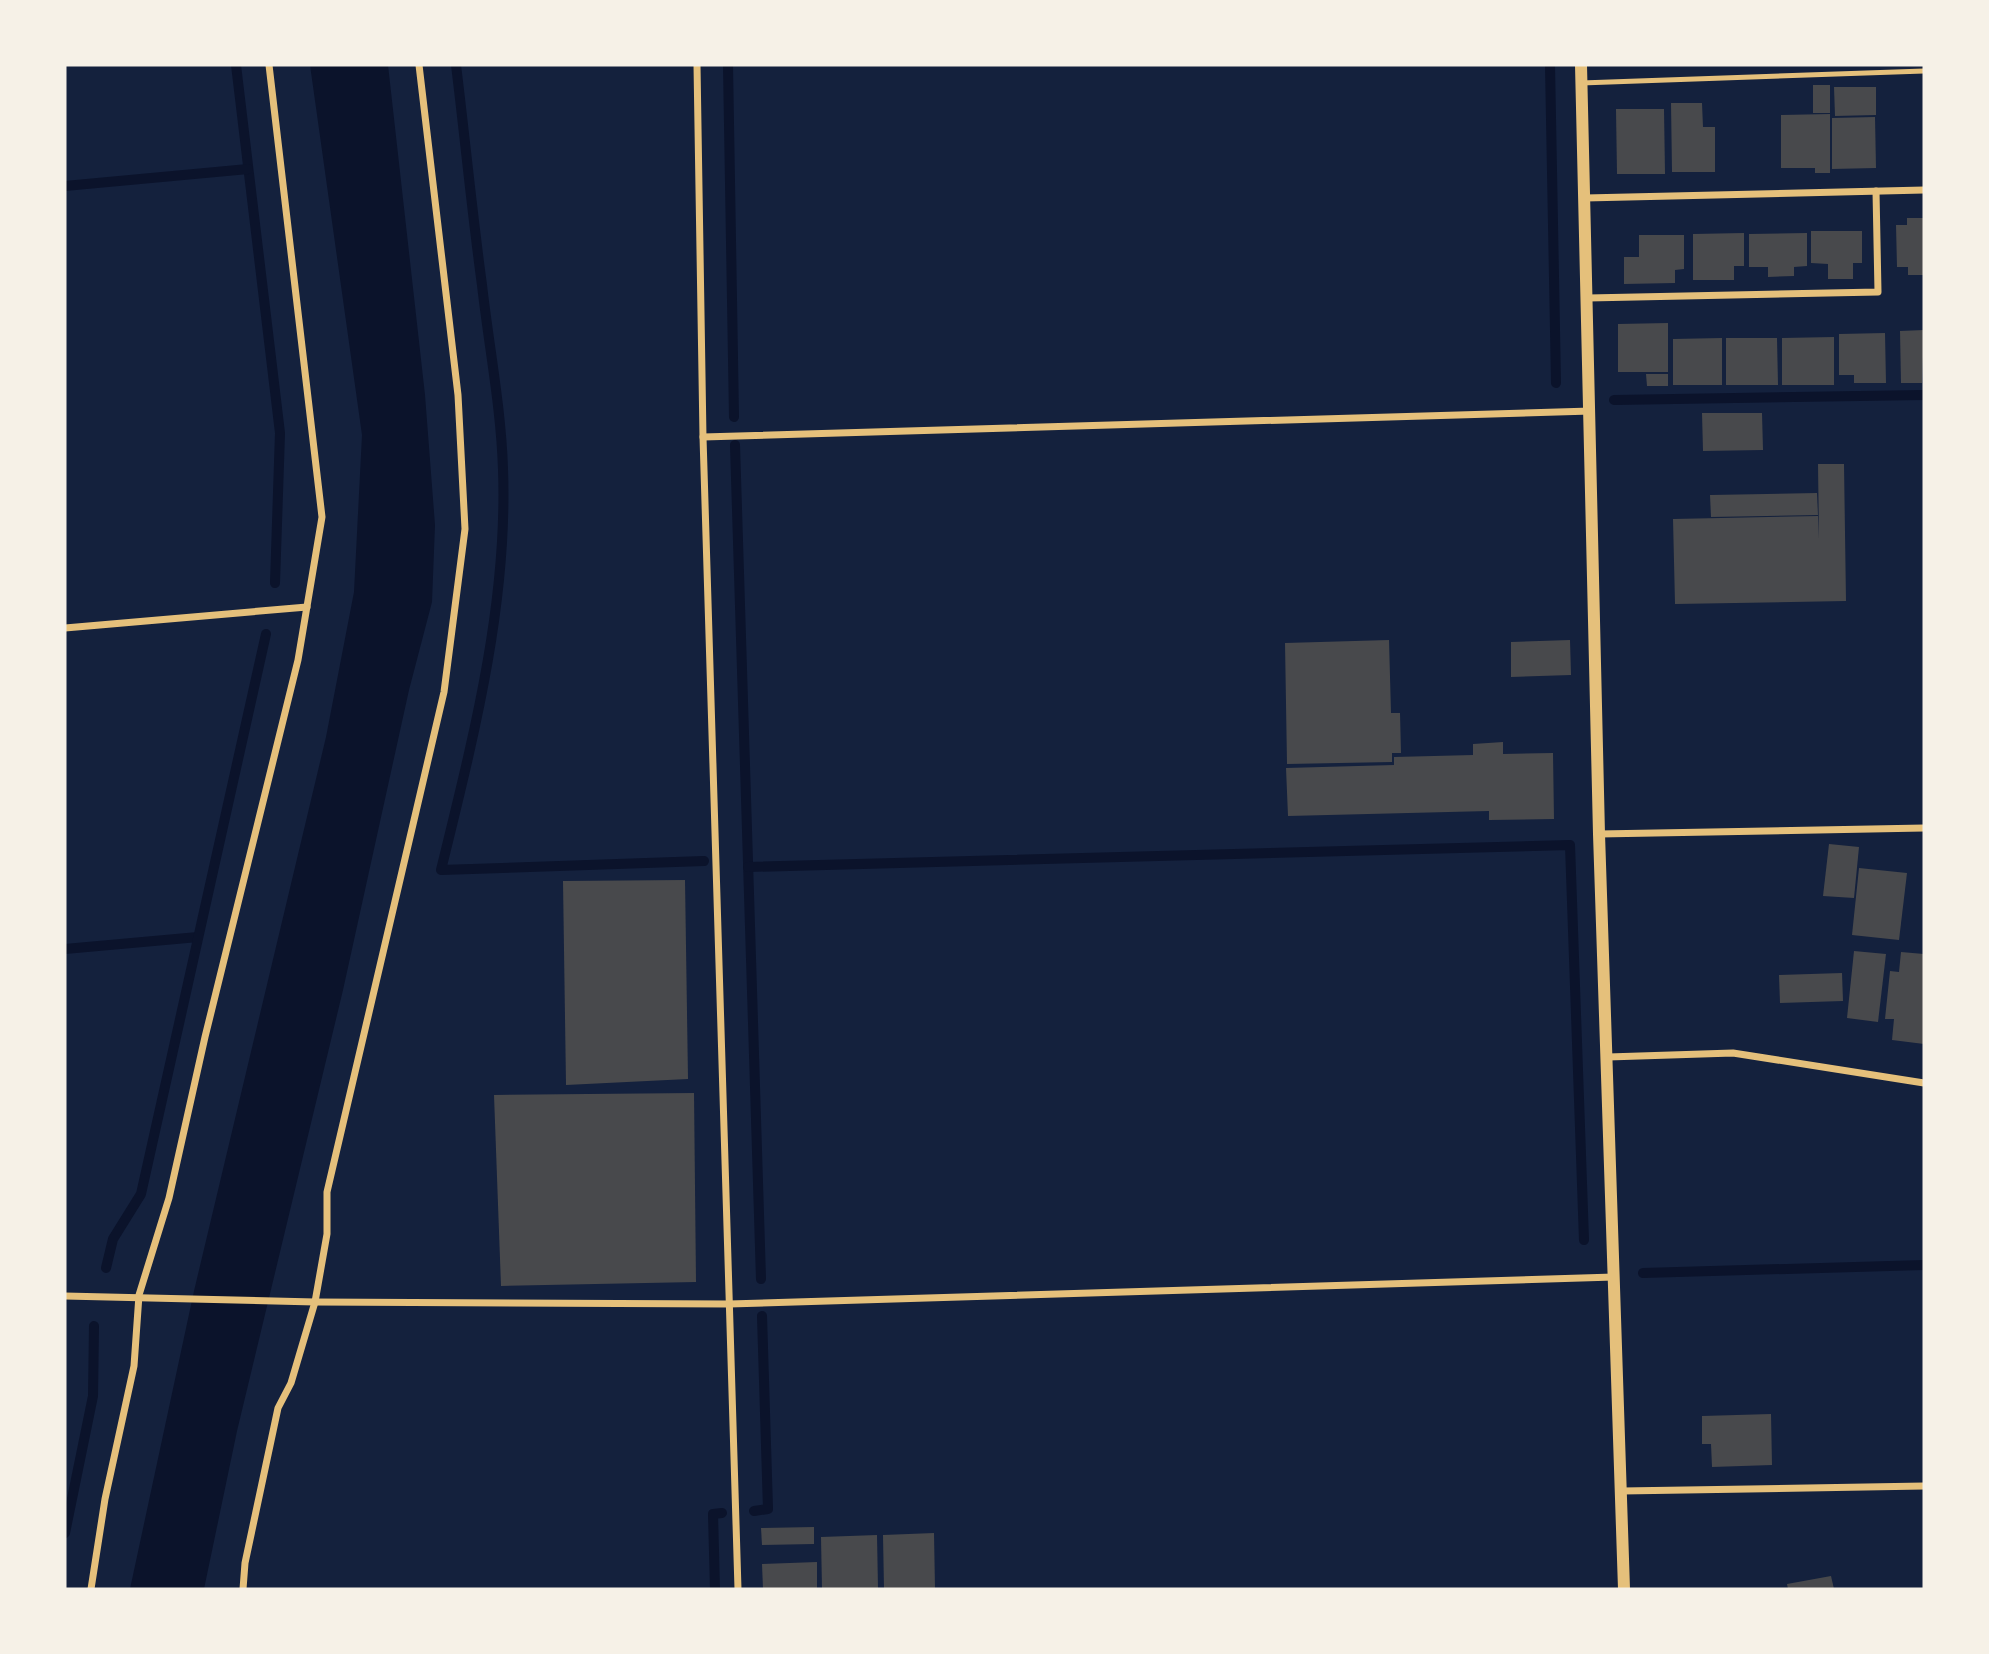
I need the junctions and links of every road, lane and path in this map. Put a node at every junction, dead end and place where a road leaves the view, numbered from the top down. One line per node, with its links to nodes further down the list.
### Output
1 (269, 65): 13 (street)
2 (419, 65): 22 (street)
3 (697, 65): 12 (street)
4 (1581, 65): 6 (street)
5 (1924, 71): 6 (lane)
6 (1581, 83): 9 (street)
7 (1924, 190): 8 (street)
8 (1876, 191): 9 (street); 10 (street)
9 (1585, 198): 10 (street)
10 (1588, 298): 11 (street)
11 (1591, 411): 12 (street); 16 (street)
12 (703, 437): 23 (street)
13 (307, 607): 14 (street); 20 (street)
14 (65, 628)
15 (1924, 828): 16 (street)
16 (1598, 834): 17 (street)
17 (1608, 1057): 18 (street); 19 (street)
18 (1924, 1083)
19 (1616, 1277): 23 (street); 25 (street)
20 (139, 1295): 21 (street); 22 (street); 26 (street)
21 (65, 1296)
22 (315, 1302): 23 (street); 27 (street)
23 (729, 1304): 28 (street)
24 (1924, 1486): 25 (street)
25 (1622, 1491): 29 (street)
26 (91, 1589)
27 (243, 1589)
28 (738, 1589)
29 (1624, 1589)

